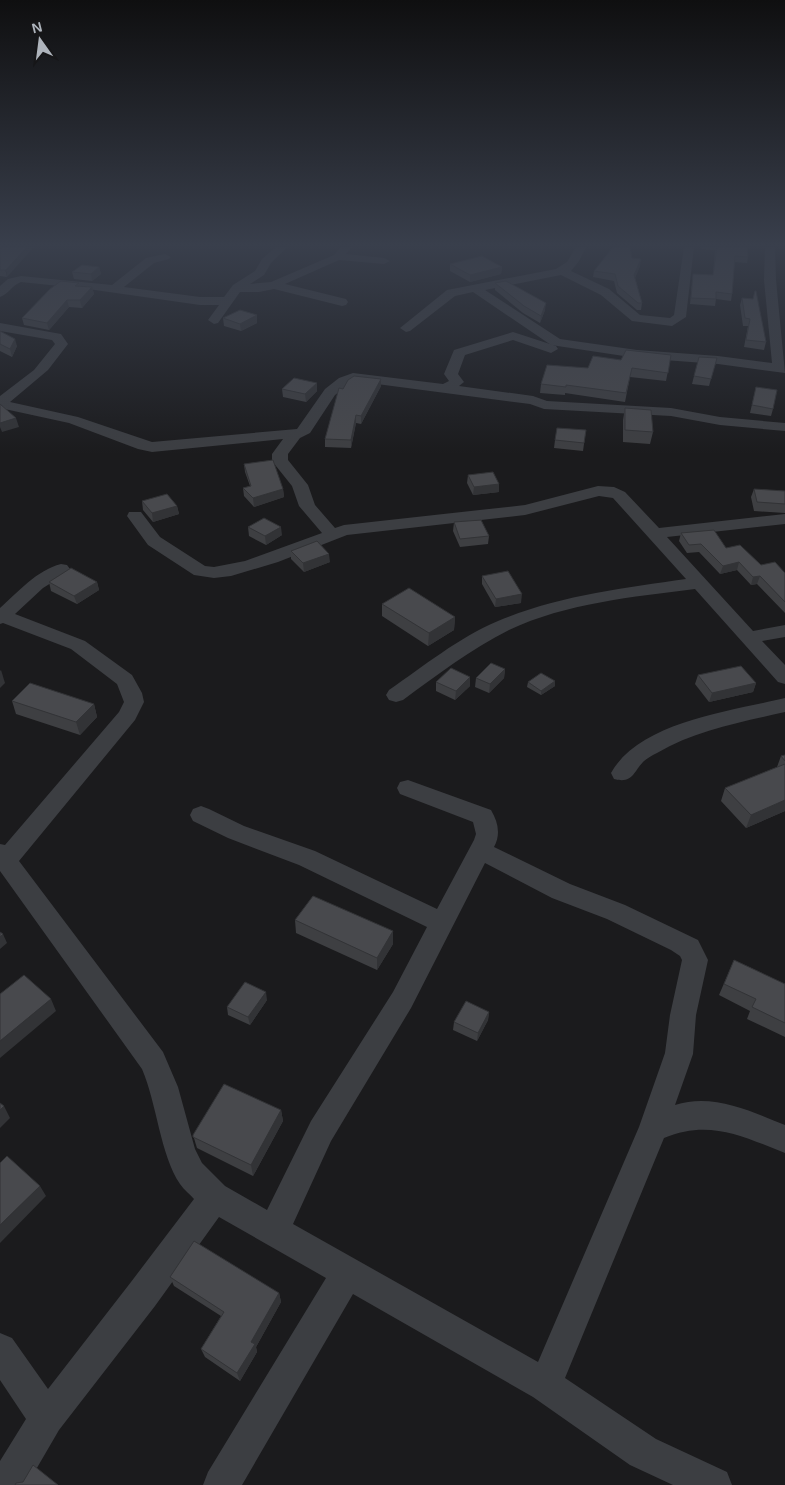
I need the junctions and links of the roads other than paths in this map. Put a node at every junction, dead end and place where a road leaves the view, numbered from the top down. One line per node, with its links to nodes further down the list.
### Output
1 (216, 316): 7 (street)
2 (420, 316): 10 (street)
3 (516, 316): 12 (street)
4 (634, 316): 8 (street)
5 (679, 316): 8 (street)
6 (775, 316): 13 (street)
7 (214, 320)
8 (654, 322): 11 (street)
9 (0, 327): 16 (street)
10 (406, 328)
11 (637, 339)
12 (612, 350): 13 (street); 14 (street)
13 (782, 369)
14 (444, 390): 15 (street); 16 (street)
15 (785, 427)
16 (294, 435): 20 (street)
17 (135, 516): 20 (street)
18 (781, 528): 19 (street)
19 (656, 533): 20 (street); 22 (street)
20 (332, 535)
21 (61, 569): 23 (street)
22 (700, 583): 25 (street); 27 (street)
23 (1, 617): 33 (street)
24 (785, 631): 25 (street)
25 (748, 638): 26 (street)
26 (785, 677)
27 (396, 695)
28 (785, 705): 29 (street)
29 (622, 773)
30 (408, 788): 32 (street)
31 (201, 815): 34 (street)
32 (480, 850): 34 (street); 35 (street)
33 (3, 856): 37 (street)
34 (443, 923): 38 (street)
35 (652, 1128): 36 (street); 41 (street)
36 (785, 1139)
37 (214, 1197): 38 (street); 42 (street)
38 (274, 1230): 39 (street)
39 (348, 1272): 41 (street); 44 (street)
40 (0, 1350): 42 (street)
41 (545, 1385): 45 (street)
42 (46, 1418): 43 (street)
43 (6, 1485)
44 (221, 1485)
45 (714, 1485)

